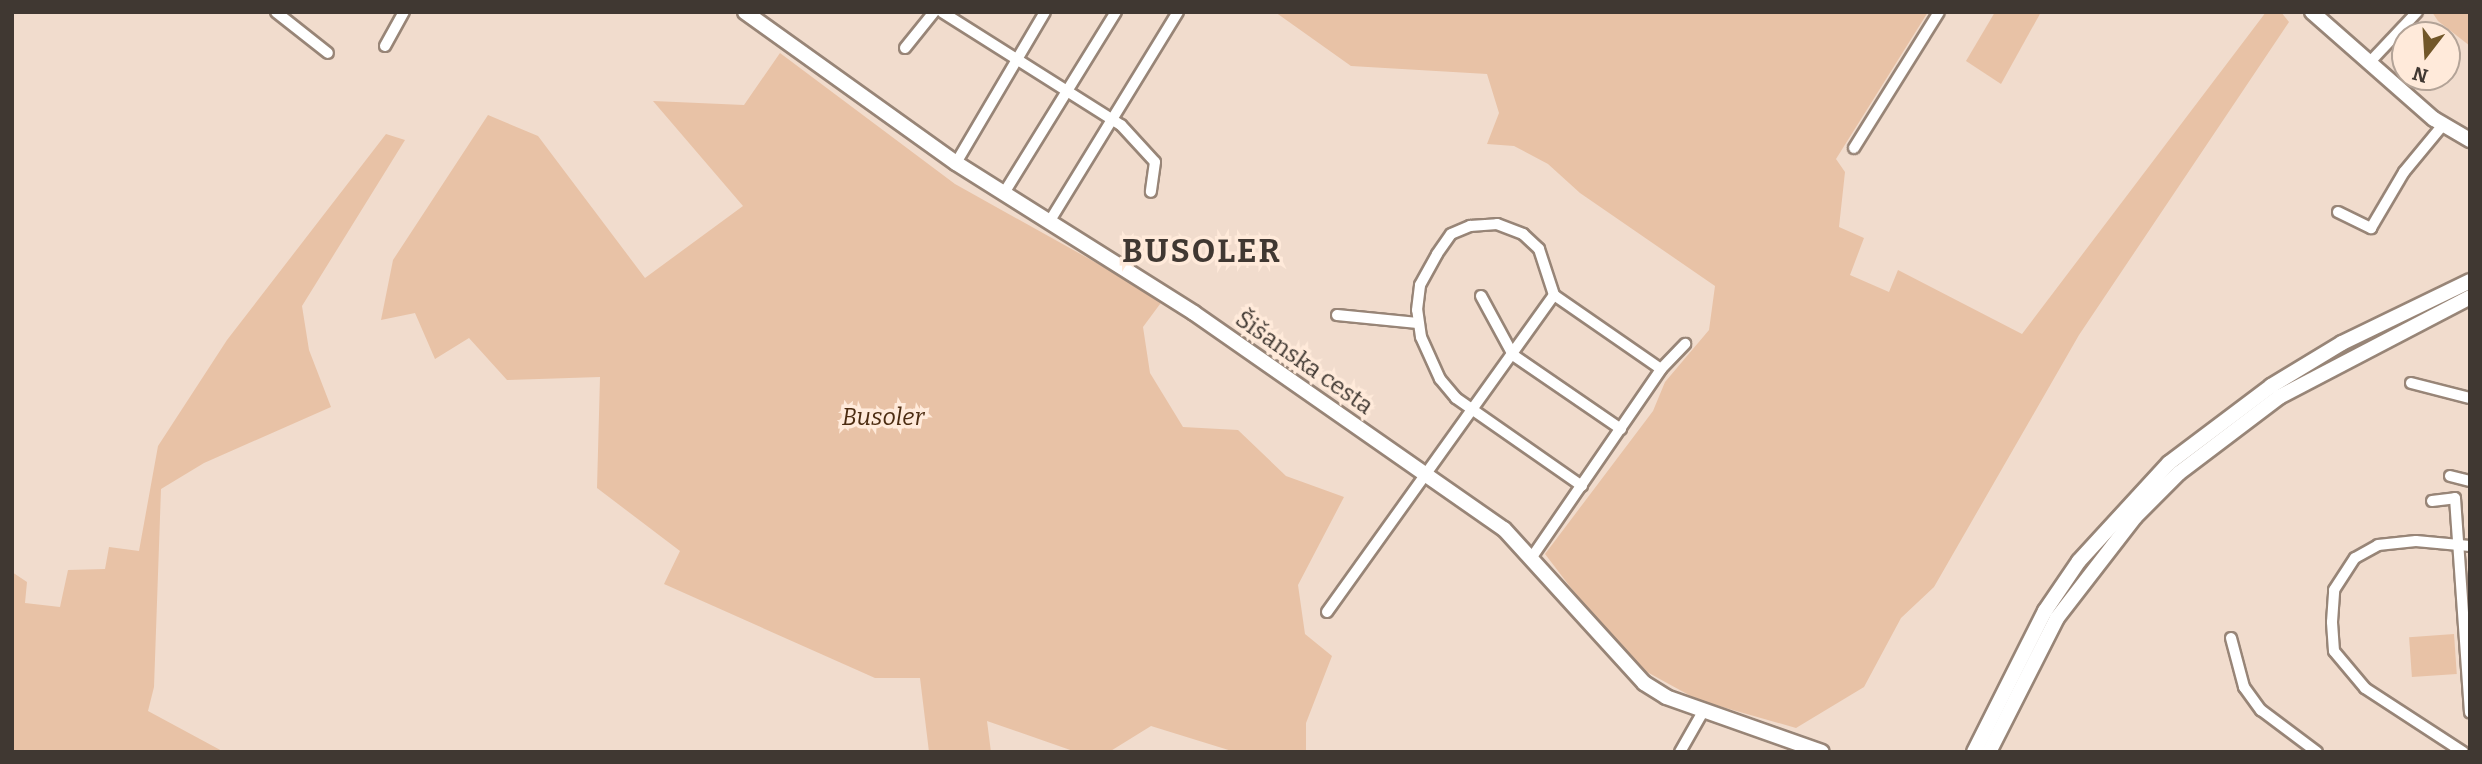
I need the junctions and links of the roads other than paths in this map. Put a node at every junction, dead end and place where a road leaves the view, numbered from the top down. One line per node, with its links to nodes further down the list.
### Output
1 (276, 12): 14 (street)
2 (404, 12): 12 (street)
3 (745, 12): 22 (main road, Šišanska cesta)
4 (934, 12): 13 (street)
5 (942, 12): 15 (street)
6 (1045, 12): 15 (street)
7 (1116, 12): 17 (street)
8 (1178, 12): 18 (street)
9 (1939, 12): 21 (street)
10 (2312, 12): 16 (main road)
11 (2417, 12): 16 (street)
12 (385, 46)
13 (905, 48)
14 (328, 53)
15 (1017, 59): 17 (street); 22 (street)
16 (2369, 63): 19 (main road)
17 (1066, 90): 18 (street); 24 (street)
18 (1112, 120): 23 (street); 26 (street)
19 (2442, 125): 20 (main road); 25 (street)
20 (2468, 135)
21 (1854, 148)
22 (956, 163): 24 (main road, Šišanska cesta)
23 (1151, 192)
24 (1004, 194): 26 (main road, Šišanska cesta)
25 (2338, 212)
26 (1051, 219): 41 (main road, Šišanska cesta)
27 (2470, 281): 55 (main road)
28 (1554, 295): 32 (street); 34 (street); 35 (street)
29 (1481, 296): 34 (street)
30 (2470, 297): 56 (main road)
31 (1336, 315): 32 (street)
32 (1418, 323): 38 (street)
33 (1685, 344): 35 (street)
34 (1513, 355): 38 (street); 39 (street)
35 (1661, 369): 39 (street)
36 (2411, 383): 37 (street)
37 (2470, 398)
38 (1473, 411): 41 (street); 43 (street)
39 (1621, 429): 43 (street)
40 (2450, 476): 42 (street)
41 (1427, 477): 47 (main road, Šišanska cesta); 48 (street)
42 (2470, 481)
43 (1582, 486): 47 (street)
44 (2432, 501): 45 (street)
45 (2455, 541): 46 (street); 49 (street); 58 (street)
46 (2470, 546)
47 (1532, 557): 52 (main road, Šišanska cesta)
48 (1327, 612)
49 (2466, 632): 51 (street)
50 (2231, 638): 57 (street)
51 (2470, 709)
52 (1704, 710): 53 (street); 54 (main road, Šišanska cesta)
53 (1680, 752)
54 (1822, 752)
55 (1974, 752)
56 (1989, 752)
57 (2316, 752)
58 (2463, 752)

